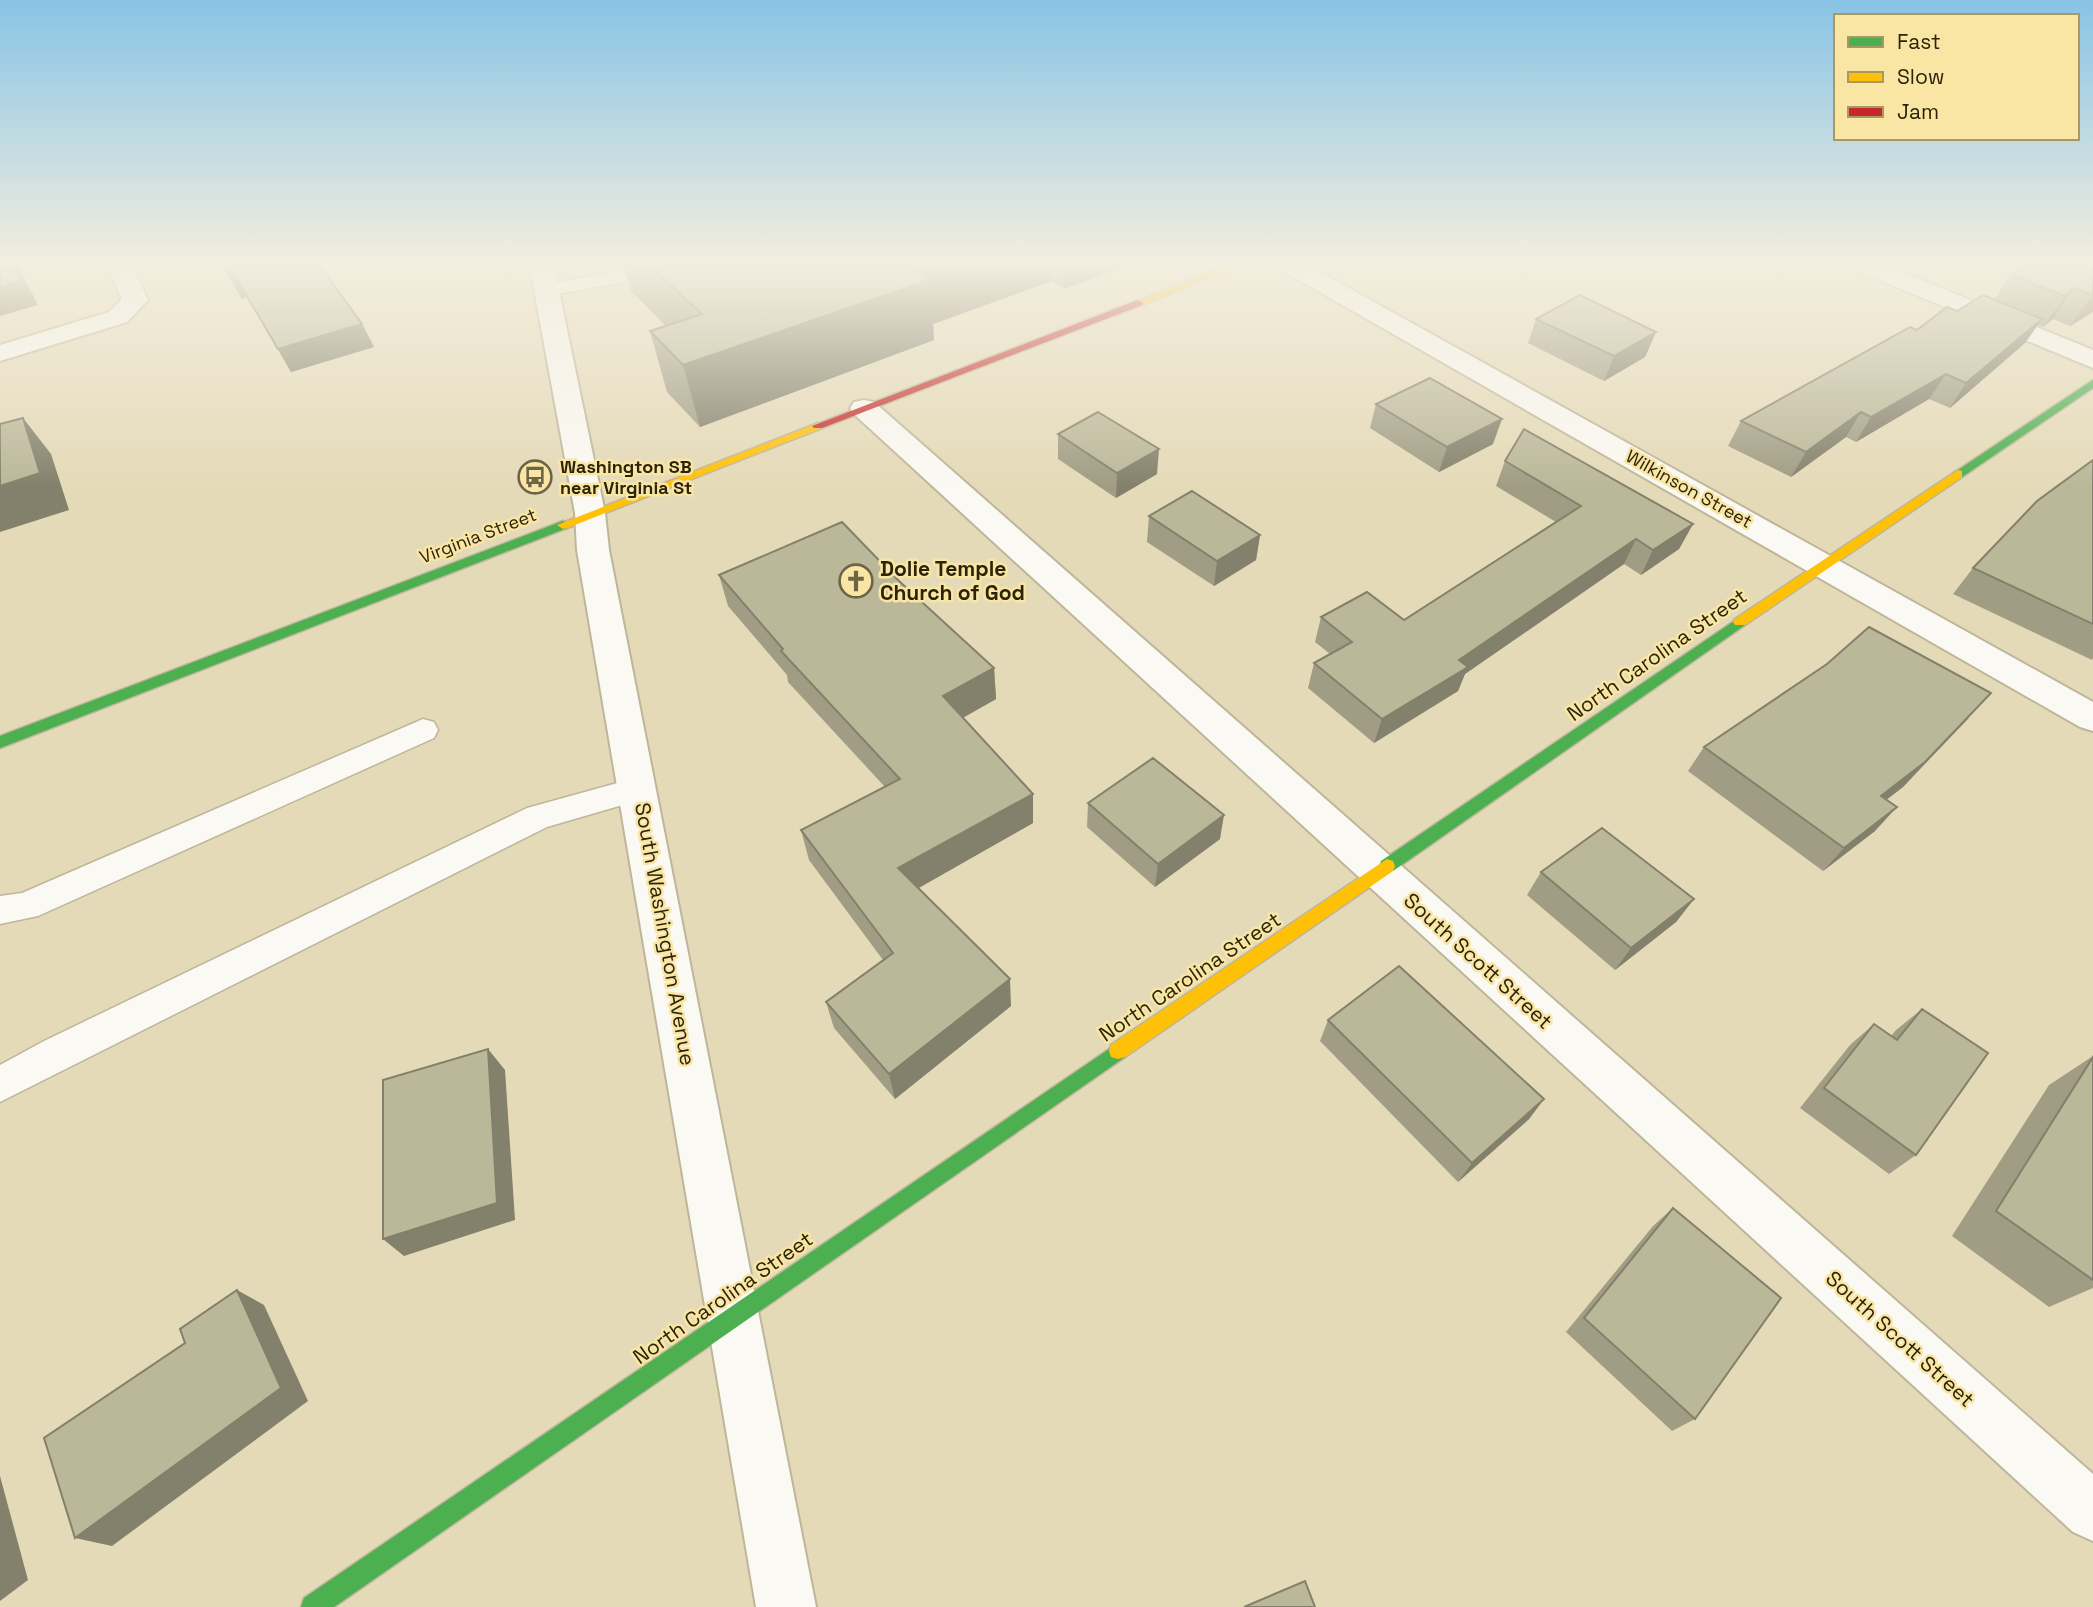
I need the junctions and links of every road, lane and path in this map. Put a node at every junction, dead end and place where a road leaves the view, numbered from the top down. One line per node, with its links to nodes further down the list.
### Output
1 (56, 337): 6 (street)
2 (556, 337): 10 (street, South Washington Avenue)
3 (1049, 337): 9 (street, Virginia Street)
4 (1418, 337): 11 (street, Wilkinson Street)
5 (2037, 337): 7 (street)
6 (0, 353)
7 (2093, 360)
8 (2093, 383): 11 (street, North Carolina Street)
9 (864, 408): 10 (street, Virginia Street); 16 (street, South Scott Street)
10 (590, 513): 14 (street, Virginia Street); 15 (street, South Washington Avenue)
11 (1824, 565): 12 (street, Wilkinson Street); 16 (street, North Carolina Street)
12 (2093, 718)
13 (423, 730): 17 (lane)
14 (0, 742)
15 (639, 789): 18 (lane); 19 (street, South Washington Avenue)
16 (1380, 873): 19 (street, North Carolina Street); 20 (street, South Scott Street)
17 (0, 910)
18 (0, 1085)
19 (733, 1315): 21 (street, North Carolina Street); 22 (street, South Washington Avenue)
20 (2093, 1512)
21 (313, 1607)
22 (786, 1607)

